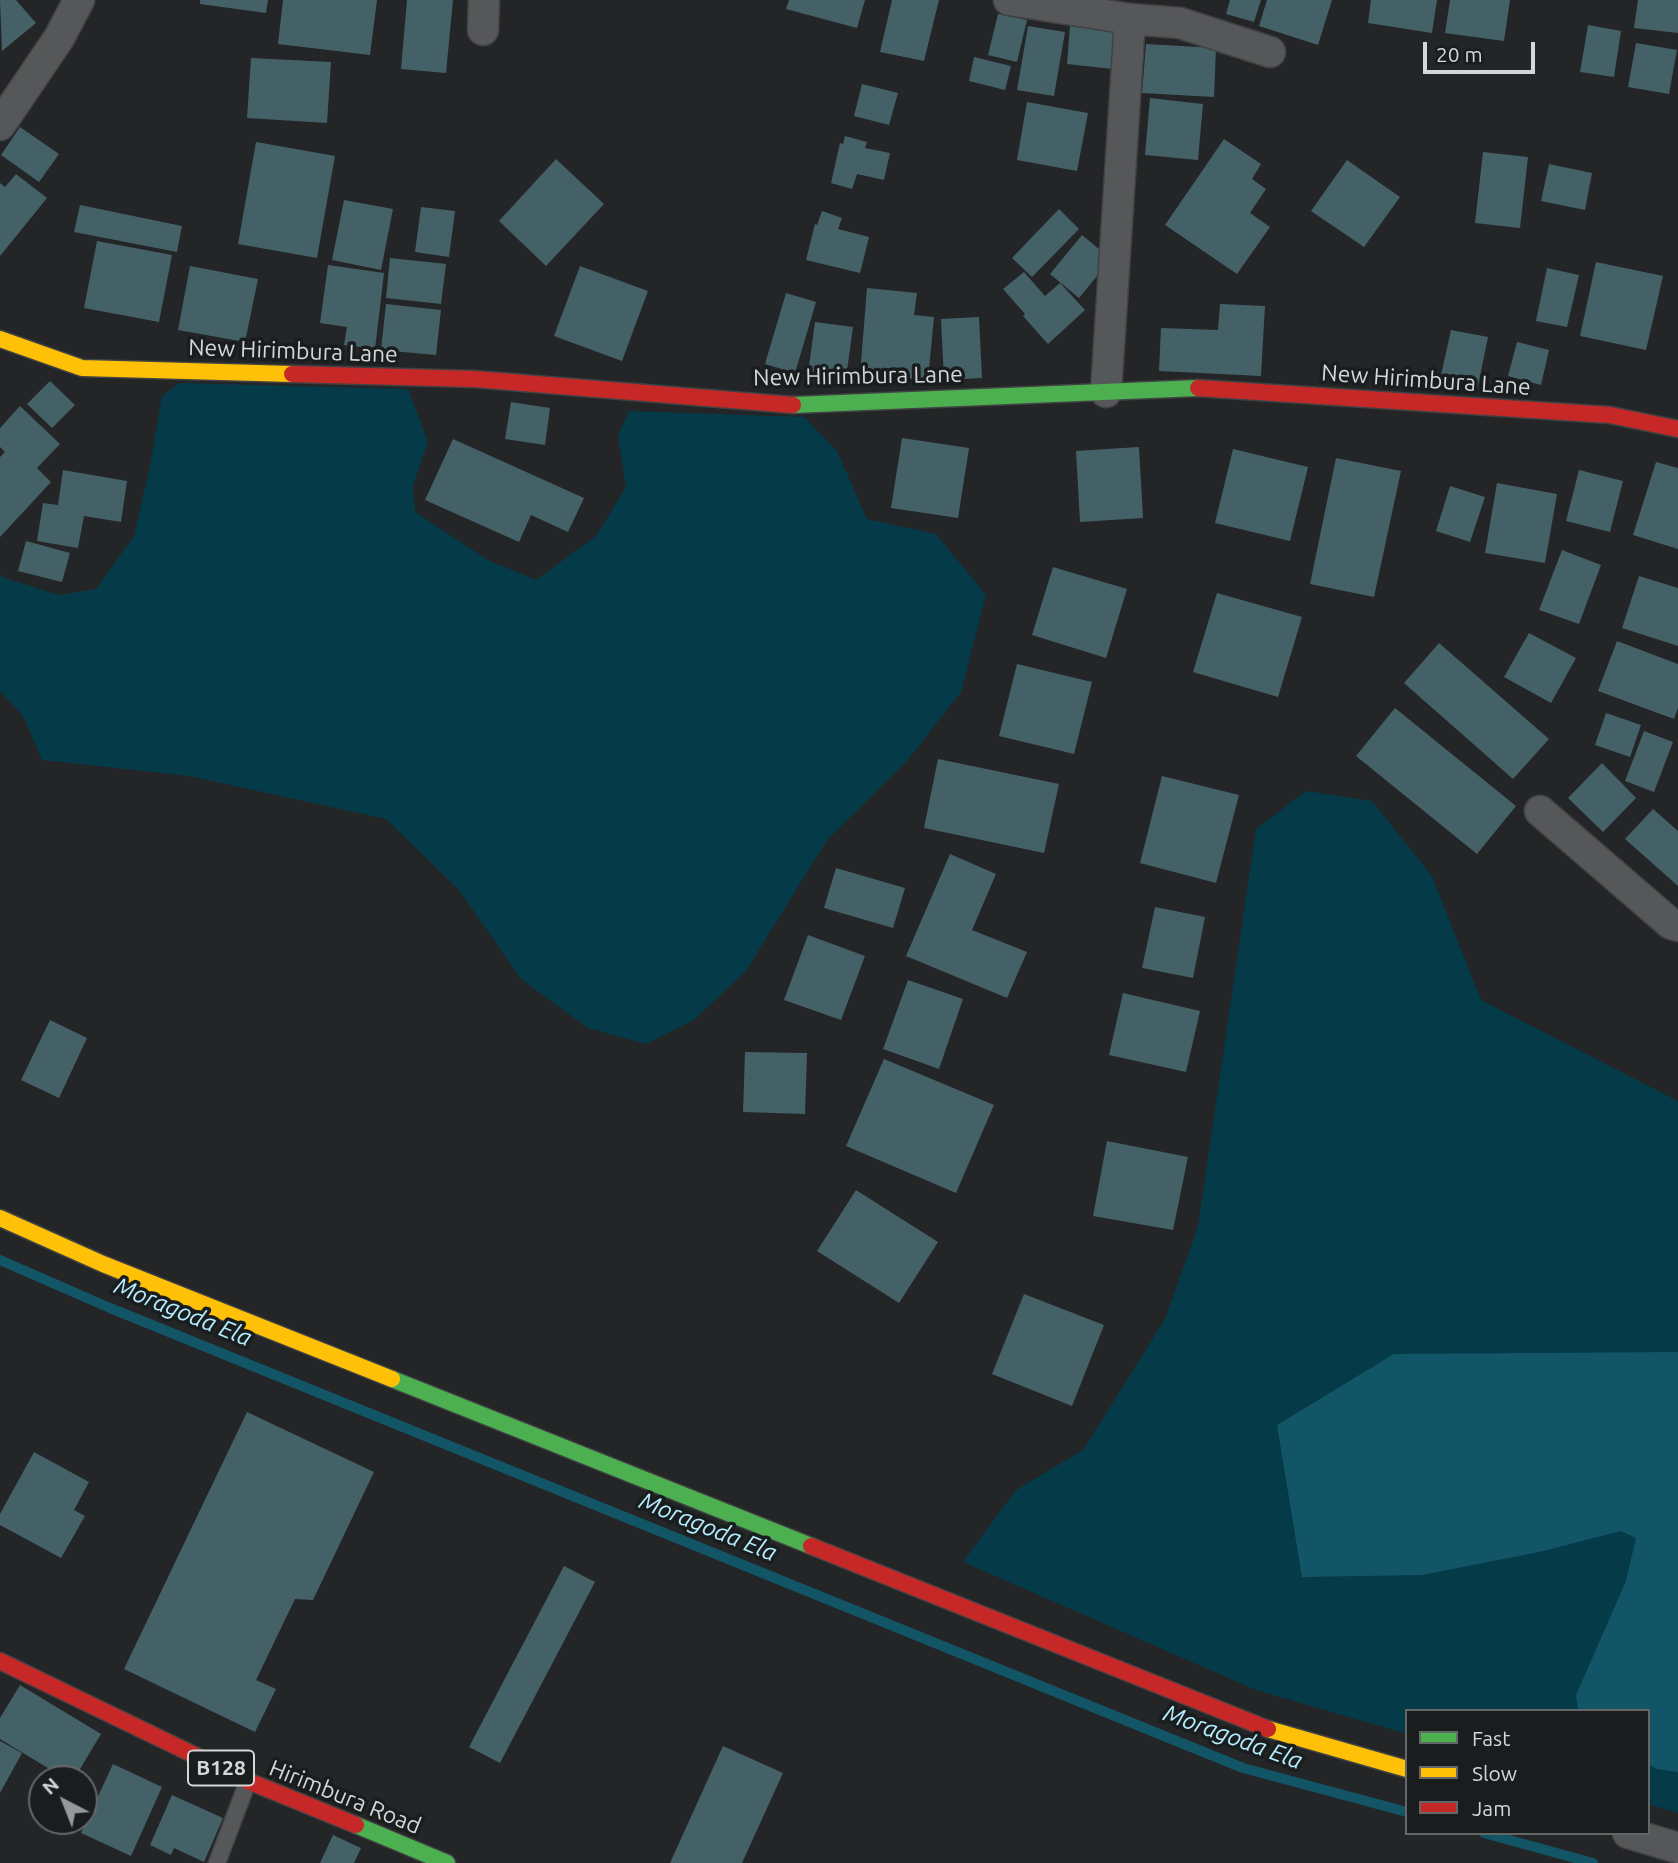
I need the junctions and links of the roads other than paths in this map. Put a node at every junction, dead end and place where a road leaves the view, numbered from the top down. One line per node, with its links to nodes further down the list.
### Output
1 (79, 0): 7 (street)
2 (484, 0): 5 (street)
3 (1009, 0): 4 (street)
4 (1130, 19): 6 (street); 9 (street)
5 (483, 30)
6 (1270, 52)
7 (0, 125)
8 (0, 339): 9 (street, New Hirimbura Lane)
9 (1106, 392): 10 (street, New Hirimbura Lane)
10 (1678, 429)
11 (1540, 811): 12 (street)
12 (1678, 926)
13 (0, 1218): 15 (street)
14 (0, 1661): 16 (street, Hirimbura Road / B128)
15 (1405, 1768)
16 (248, 1781): 19 (lane); 20 (street, Hirimbura Road / B128)
17 (1635, 1835): 18 (street)
18 (1678, 1848)
19 (217, 1863)
20 (447, 1863)

